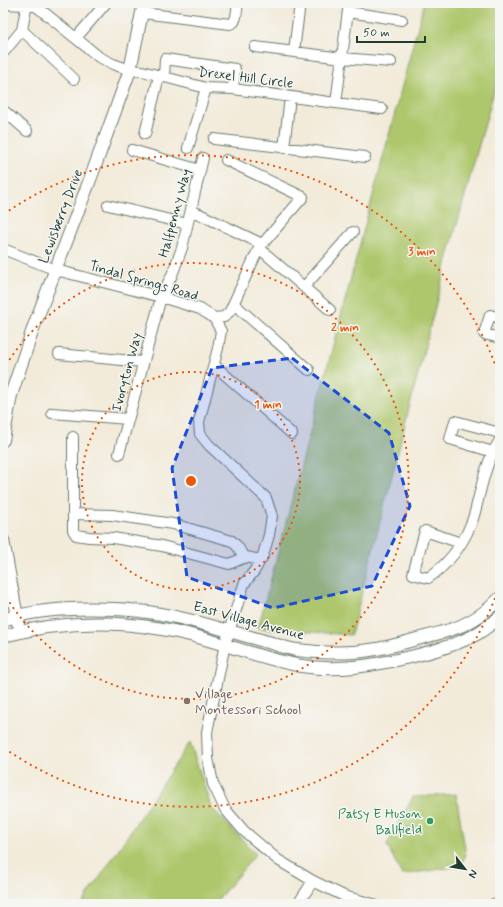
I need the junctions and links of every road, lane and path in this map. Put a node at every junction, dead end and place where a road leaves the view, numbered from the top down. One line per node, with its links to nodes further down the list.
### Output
1 (106, 3): 10 (street)
2 (238, 3): 6 (street)
3 (300, 3): 12 (street)
4 (3, 4): 5 (street, Drexel Hill Circle)
5 (27, 4): 9 (street); 10 (street, Drexel Hill Circle)
6 (143, 8): 16 (street, Lewisberry Drive)
7 (348, 8): 8 (street); 14 (street)
8 (402, 20)
9 (22, 30): 13 (street); 18 (street)
10 (76, 38): 16 (street, Drexel Hill Circle)
11 (255, 47): 12 (street)
12 (294, 51): 14 (street)
13 (3, 53)
14 (342, 58): 15 (street); 22 (street)
15 (391, 62)
16 (130, 70): 17 (street, Drexel Hill Circle); 41 (street, Lewisberry Drive)
17 (161, 76): 19 (street, Drexel Hill Circle); 20 (street); 26 (street)
18 (74, 79)
19 (206, 88): 20 (street, Drexel Hill Circle); 28 (street)
20 (233, 89): 21 (street, Drexel Hill Circle)
21 (290, 97): 22 (street, Drexel Hill Circle); 29 (street)
22 (336, 103): 23 (street, Drexel Hill Circle)
23 (382, 109)
24 (3, 110): 25 (street)
25 (27, 131)
26 (144, 134)
27 (214, 139): 29 (street)
28 (188, 148)
29 (284, 148): 31 (street)
30 (132, 150): 34 (street)
31 (365, 157)
32 (203, 158): 34 (street, Halfpenny Way)
33 (226, 160): 39 (street)
34 (200, 170): 36 (street, Halfpenny Way)
35 (108, 205): 37 (street)
36 (191, 210): 37 (street, Halfpenny Way); 39 (street)
37 (187, 224): 43 (street, Halfpenny Way)
38 (353, 232): 42 (street)
39 (260, 246): 42 (street); 44 (street)
40 (3, 249): 41 (street, Tindal Springs Road)
41 (56, 270): 43 (street, Tindal Springs Road); 58 (street, Lewisberry Drive)
42 (304, 287): 45 (street)
43 (161, 297): 46 (street, Tindal Springs Road); 50 (street, Ivoryton Way)
44 (234, 304): 46 (street); 52 (street)
45 (330, 310)
46 (214, 318): 51 (street)
47 (500, 318): 48 (street)
48 (500, 338)
49 (59, 354): 50 (street)
50 (143, 362): 54 (street, Ivoryton Way)
51 (214, 365): 56 (street); 66 (street)
52 (309, 370)
53 (52, 413): 54 (street)
54 (128, 419): 61 (street, Ivoryton Way)
55 (500, 433): 60 (street)
56 (292, 434)
57 (73, 437): 62 (street)
58 (3, 440)
59 (500, 440): 60 (street)
60 (493, 452): 64 (street)
61 (119, 454)
62 (73, 514): 65 (street); 65 (street)
63 (3, 540): 68 (street)
64 (461, 543): 64 (street)
65 (244, 558): 66 (street)
66 (261, 560): 72 (street)
67 (500, 598): 72 (street, East Village Avenue)
68 (16, 615): 70 (street, East Village Avenue); 71 (street); 72 (street, East Village Avenue)
69 (500, 617): 74 (street)
70 (3, 620)
71 (19, 632): 73 (street); 74 (street)
72 (229, 632): 74 (street)
73 (3, 636)
74 (226, 644): 75 (street)
75 (313, 881): 77 (street); 78 (street)
76 (500, 903): 79 (street)
77 (298, 904)
78 (373, 904)
79 (494, 904)

